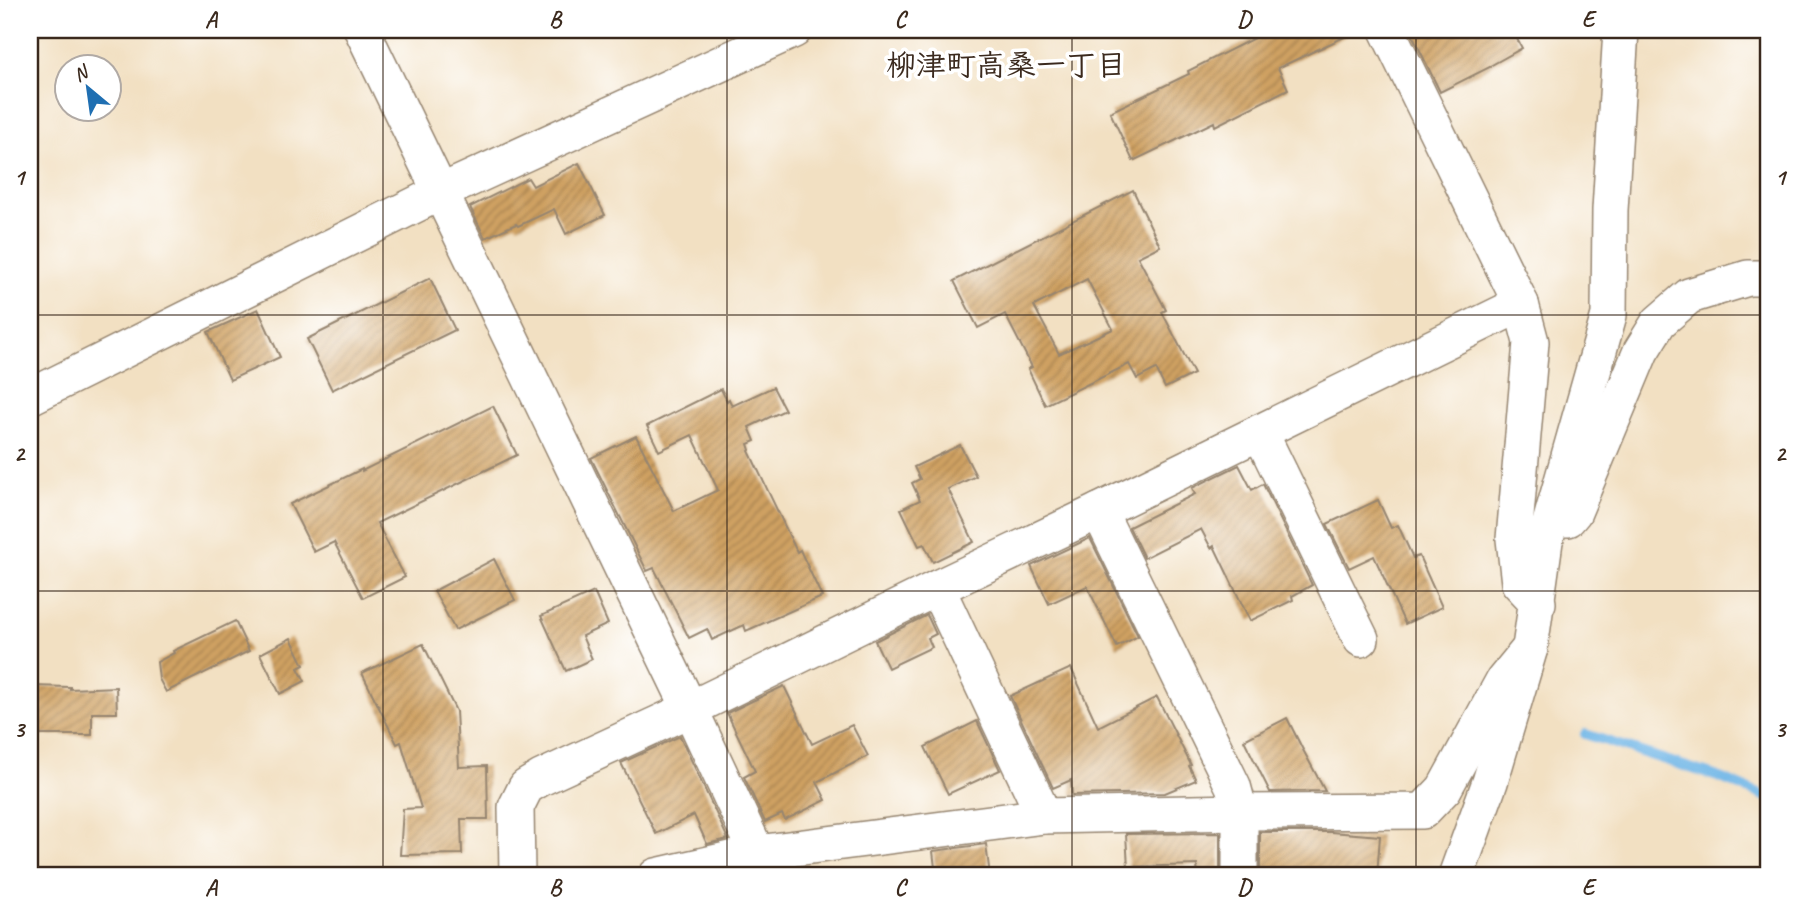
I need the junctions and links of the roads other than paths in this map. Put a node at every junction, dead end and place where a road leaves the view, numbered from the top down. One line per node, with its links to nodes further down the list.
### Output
1 (362, 30): 5 (street)
2 (794, 30): 5 (street)
3 (1387, 30): 7 (street)
4 (1621, 30): 11 (street)
5 (441, 192): 8 (street); 16 (street)
6 (1769, 278): 11 (street)
7 (1521, 304): 9 (street); 13 (street)
8 (30, 397)
9 (1260, 432): 10 (street); 14 (street)
10 (1099, 511): 12 (street); 17 (street)
11 (1545, 541): 13 (street)
12 (937, 588): 16 (street); 18 (street)
13 (1538, 603): 15 (street)
14 (1361, 639)
15 (1530, 648): 17 (street); 23 (street)
16 (690, 709): 19 (street); 20 (street)
17 (1240, 812): 18 (street); 22 (street)
18 (1044, 816): 19 (street)
19 (757, 853): 21 (street)
20 (517, 876)
21 (656, 876)
22 (1240, 876)
23 (1456, 876)

